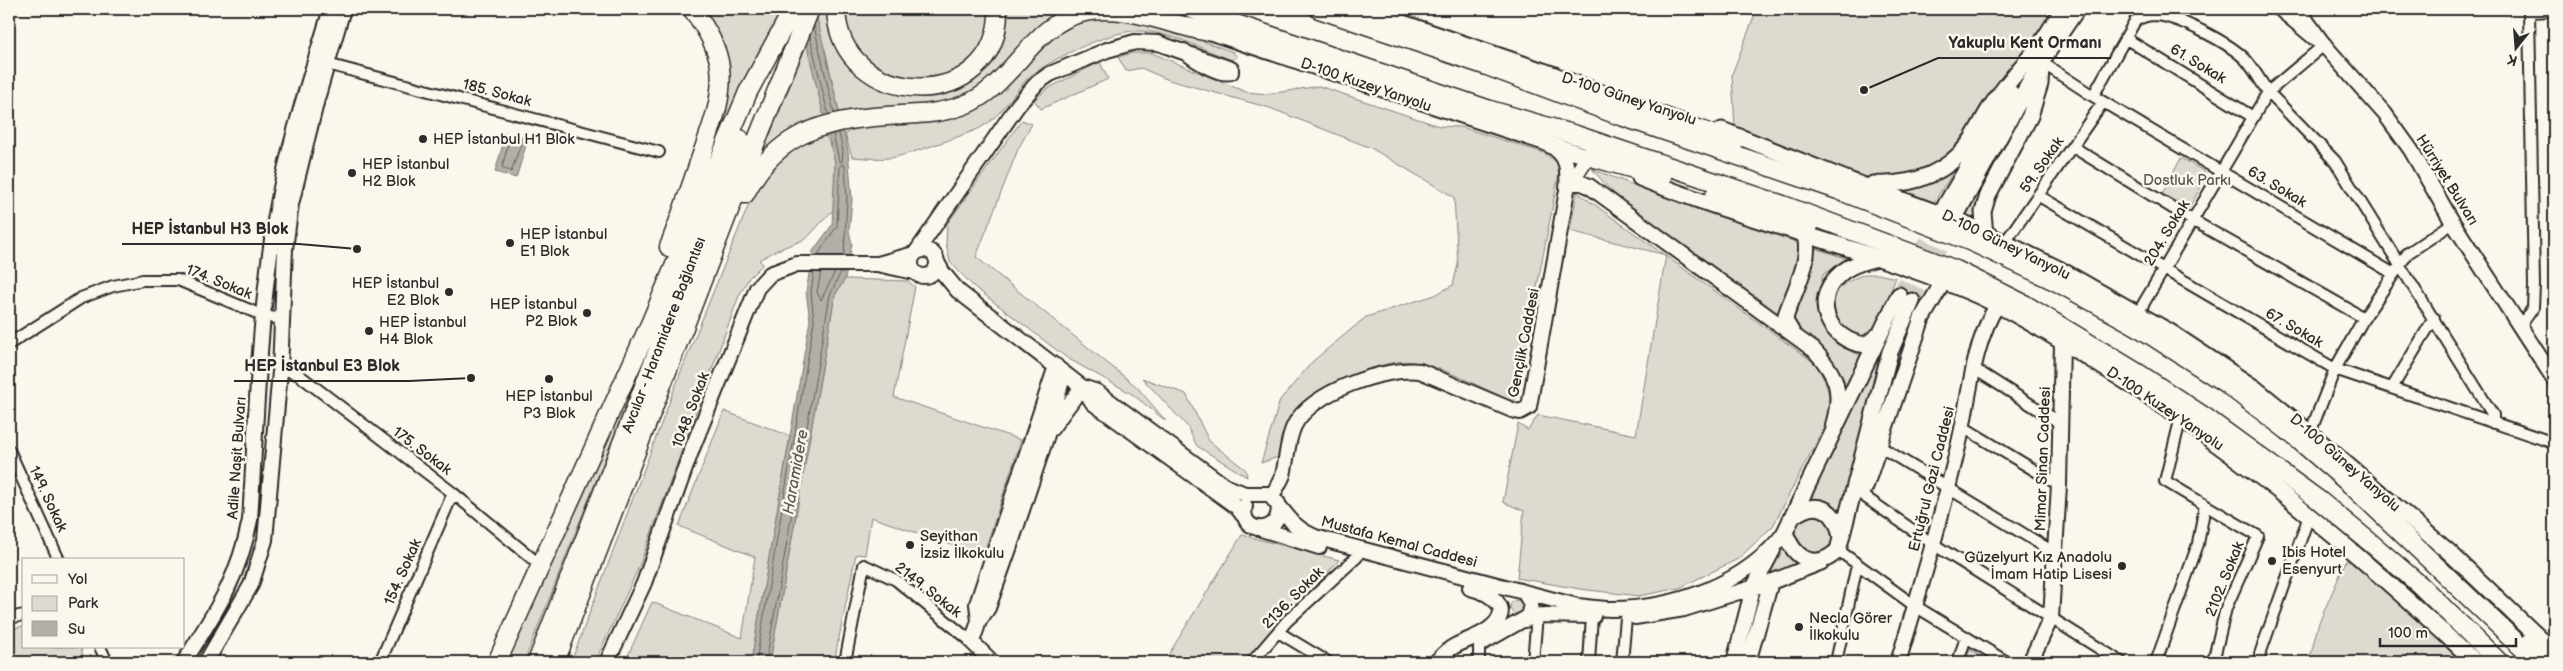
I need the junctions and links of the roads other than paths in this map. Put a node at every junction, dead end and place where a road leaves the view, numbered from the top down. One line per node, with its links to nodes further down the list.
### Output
1 (331, 9): 57 (main road, Adile Naşit Bulvarı)
2 (343, 9): 22 (main road)
3 (692, 9): 73 (highway)
4 (810, 9): 53 (highway, Avcılar - Haramidere Bağlantısı)
5 (836, 9): 6 (highway)
6 (998, 9)
7 (1146, 9): 17 (main road, D-100 Kuzey Yanyolu)
8 (1192, 9): 44 (highway)
9 (1319, 9): 33 (highway)
10 (1362, 9): 23 (main road, D-100 Güney Yanyolu)
11 (2063, 9): 21 (main road)
12 (2076, 9): 21 (main road)
13 (2281, 9): 19 (main road)
14 (2298, 9): 19 (main road, Hürriyet Bulvarı)
15 (792, 10): 73 (highway); 131 (highway, Avcılar - Haramidere Bağlantısı)
16 (2554, 11): 61 (street)
17 (1204, 31): 28 (main road, D-100 Kuzey Yanyolu); 53 (highway)
18 (2125, 38): 24 (street); 25 (street); 27 (street, 61. Sokak)
19 (2324, 45): 24 (street, 204. Sokak); 39 (main road, Hürriyet Bulvarı)
20 (1184, 51): 37 (main road)
21 (2039, 55): 25 (street, 63. Sokak); 33 (main road); 36 (main road); 40 (main road)
22 (327, 64): 30 (street, 185. Sokak); 60 (main road)
23 (1544, 73): 33 (highway)
24 (2268, 92): 27 (street, 204. Sokak); 48 (street)
25 (2092, 96): 26 (street, 63. Sokak)
26 (2102, 102): 29 (street, 59. Sokak); 32 (street, 63. Sokak)
27 (2253, 117): 32 (street, 204. Sokak)
28 (1540, 140): 31 (main road, D-100 Kuzey Yanyolu); 34 (main road)
29 (2073, 147): 35 (street, 59. Sokak); 38 (street)
30 (659, 152)
31 (1588, 156): 34 (main road); 41 (main road, D-100 Kuzey Yanyolu); 44 (highway)
32 (2221, 172): 38 (street, 204. Sokak); 51 (street, 63. Sokak)
33 (1845, 185): 40 (main road, D-100 Güney Yanyolu); 93 (highway)
34 (1568, 187): 62 (main road); 89 (main road, Gençlik Caddesi)
35 (2039, 196): 42 (street, 59. Sokak); 49 (street, 67. Sokak)
36 (1952, 208)
37 (943, 216): 43 (main road); 46 (main road)
38 (2192, 220): 49 (street, 204. Sokak); 58 (street)
39 (2453, 223): 48 (street); 61 (main road, Hürriyet Bulvarı)
40 (1985, 234): 42 (main road, D-100 Güney Yanyolu)
41 (1805, 236): 45 (main road, D-100 Kuzey Yanyolu); 62 (main road)
42 (2004, 244): 56 (main road, D-100 Güney Yanyolu)
43 (916, 252): 46 (main road); 47 (main road, 1048. Sokak); 50 (main road)
44 (1916, 254): 155 (highway)
45 (1878, 258): 52 (main road, D-100 Kuzey Yanyolu); 63 (main road)
46 (936, 260): 50 (main road); 54 (main road)
47 (877, 264): 50 (main road, 1048. Sokak); 134 (main road, 1048. Sokak)
48 (2401, 264): 51 (street); 59 (street)
49 (2163, 270): 56 (street, 204. Sokak); 68 (street, 67. Sokak)
50 (919, 274): 54 (main road)
51 (2394, 274): 58 (street)
52 (1943, 282): 55 (main road, D-100 Kuzey Yanyolu); 82 (main road)
53 (700, 286): 90 (highway, Avcılar - Haramidere Bağlantısı)
54 (958, 291): 67 (main road)
55 (1996, 305): 64 (main road, D-100 Kuzey Yanyolu); 66 (main road, Ertuğrul Gazi Caddesi)
56 (2138, 313): 78 (main road, D-100 Güney Yanyolu)
57 (264, 316): 60 (street, 174. Sokak); 65 (street, 174. Sokak); 122 (main road, Adile Naşit Bulvarı)
58 (2364, 318): 68 (street)
59 (2434, 318): 72 (street); 76 (street)
60 (282, 319): 69 (main road)
61 (2521, 325): 70 (main road, Hürriyet Bulvarı)
62 (1791, 331): 80 (main road)
63 (1881, 333): 80 (main road); 92 (main road)
64 (2062, 342): 74 (main road, D-100 Kuzey Yanyolu); 75 (main road, Mimar Sinan Caddesi)
65 (9, 344)
66 (1973, 368): 75 (street); 77 (main road, Ertuğrul Gazi Caddesi)
67 (1060, 369): 71 (main road); 79 (main road); 117 (main road)
68 (2335, 369): 72 (street, 67. Sokak); 78 (street)
69 (280, 371): 86 (street, 175. Sokak); 125 (main road)
70 (2554, 379)
71 (1082, 387): 79 (main road); 87 (main road); 94 (main road)
72 (2392, 388): 76 (street, 67. Sokak)
73 (609, 409): 104 (highway)
74 (2181, 417): 91 (street); 95 (main road, D-100 Kuzey Yanyolu)
75 (2060, 422): 84 (main road, Mimar Sinan Caddesi)
76 (2493, 423): 81 (street, 67. Sokak)
77 (1963, 427): 84 (street); 85 (main road, Ertuğrul Gazi Caddesi)
78 (2310, 433): 124 (main road, D-100 Güney Yanyolu)
79 (1047, 435): 117 (main road)
80 (1829, 439): 97 (main road)
81 (2554, 443)
82 (1878, 446): 85 (street); 88 (main road)
83 (9, 450): 102 (street, 149. Sokak)
84 (2059, 485): 100 (main road, Mimar Sinan Caddesi)
85 (1948, 489): 99 (main road, Ertuğrul Gazi Caddesi); 100 (street)
86 (453, 493): 104 (street, 175. Sokak); 129 (street, 154. Sokak)
87 (1254, 494): 89 (main road); 94 (main road)
88 (1862, 495): 92 (main road); 99 (street)
89 (1275, 500): 96 (main road); 108 (main road, Mustafa Kemal Caddesi)
90 (616, 504): 132 (highway, Avcılar - Haramidere Bağlantısı); 133 (highway)
91 (2205, 505): 151 (street); 152 (street, 2102. Sokak)
92 (1849, 513): 98 (main road)
93 (2381, 513): 156 (highway); 157 (highway)
94 (1244, 514): 96 (main road)
95 (2309, 516): 153 (street); 154 (main road, D-100 Kuzey Yanyolu)
96 (1261, 529): 101 (main road, Mustafa Kemal Caddesi)
97 (1784, 531): 98 (main road); 103 (main road); 107 (main road); 108 (main road, Mustafa Kemal Caddesi)
98 (1840, 544): 103 (main road); 105 (street)
99 (1933, 544): 109 (main road, Ertuğrul Gazi Caddesi); 115 (street)
100 (2055, 553): 115 (main road, Mimar Sinan Caddesi)
101 (1357, 557): 110 (main road, Mustafa Kemal Caddesi); 118 (street, 2136. Sokak)
102 (59, 558)
103 (1822, 562): 106 (main road)
104 (540, 565): 130 (highway)
105 (1857, 566): 109 (street); 145 (street)
106 (1771, 582): 107 (main road); 144 (main road)
107 (1753, 588): 114 (main road); 143 (main road)
108 (1521, 591): 110 (main road); 116 (main road)
109 (1915, 606): 119 (street); 146 (main road, Ertuğrul Gazi Caddesi)
110 (1500, 610): 116 (main road); 126 (main road)
111 (22, 615): 113 (street)
112 (1592, 616): 114 (main road); 116 (main road); 141 (street)
113 (9, 618)
114 (1626, 618): 142 (street)
115 (2051, 618): 149 (main road, Mimar Sinan Caddesi); 150 (street)
116 (1525, 620): 121 (main road); 140 (street)
117 (979, 621): 120 (main road)
118 (1278, 632): 137 (street, 2136. Sokak); 138 (street)
119 (1966, 637): 147 (street); 148 (street)
120 (972, 642): 135 (street, 2149. Sokak); 136 (main road)
121 (1479, 644): 126 (main road); 139 (street)
122 (193, 647): 125 (main road); 128 (main road, Adile Naşit Bulvarı)
123 (100, 648): 127 (street)
124 (2554, 652)
125 (208, 660)
126 (1439, 660)
127 (107, 662)
128 (184, 662)
129 (380, 662)
130 (496, 662)
131 (537, 662)
132 (555, 662)
133 (566, 662)
134 (607, 662)
135 (845, 662)
136 (992, 662)
137 (1252, 662)
138 (1328, 662)
139 (1478, 662)
140 (1533, 662)
141 (1589, 662)
142 (1622, 662)
143 (1734, 662)
144 (1748, 662)
145 (1836, 662)
146 (1898, 662)
147 (1958, 662)
148 (2007, 662)
149 (2030, 662)
150 (2121, 662)
151 (2156, 662)
152 (2213, 662)
153 (2260, 662)
154 (2475, 662)
155 (2499, 662)
156 (2537, 662)
157 (2552, 662)

